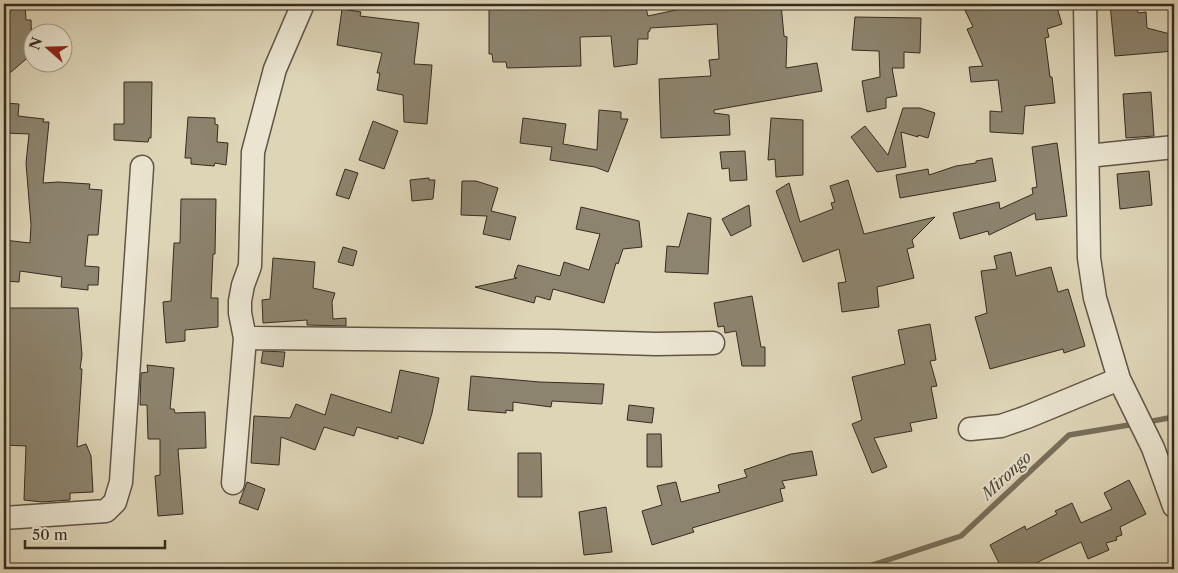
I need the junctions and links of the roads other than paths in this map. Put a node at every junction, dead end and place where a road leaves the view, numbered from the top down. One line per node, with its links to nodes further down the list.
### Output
1 (302, 4): 6 (street)
2 (1086, 4): 4 (street)
3 (1174, 147): 4 (street)
4 (1088, 156): 8 (street)
5 (142, 168): 12 (street)
6 (245, 338): 7 (street); 10 (street)
7 (713, 343)
8 (1119, 379): 9 (street); 11 (street)
9 (970, 429)
10 (233, 483)
11 (1174, 506)
12 (4, 518)

